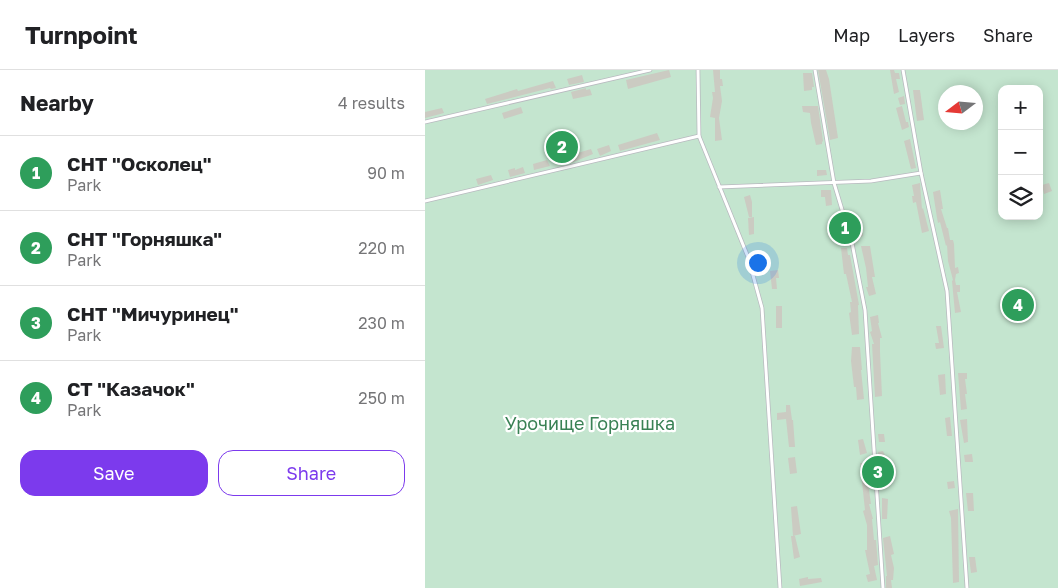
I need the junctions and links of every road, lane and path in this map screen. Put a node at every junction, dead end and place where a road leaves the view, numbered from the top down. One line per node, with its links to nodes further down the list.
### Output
1 (650, 70): 5 (lane)
2 (698, 70): 6 (lane)
3 (815, 70): 8 (lane)
4 (903, 70): 7 (lane)
5 (425, 122)
6 (699, 136): 9 (lane); 10 (lane)
7 (921, 174): 8 (lane); 13 (lane)
8 (834, 183): 9 (lane); 12 (lane)
9 (719, 187): 11 (lane)
10 (425, 201)
11 (780, 588)
12 (883, 588)
13 (967, 588)

